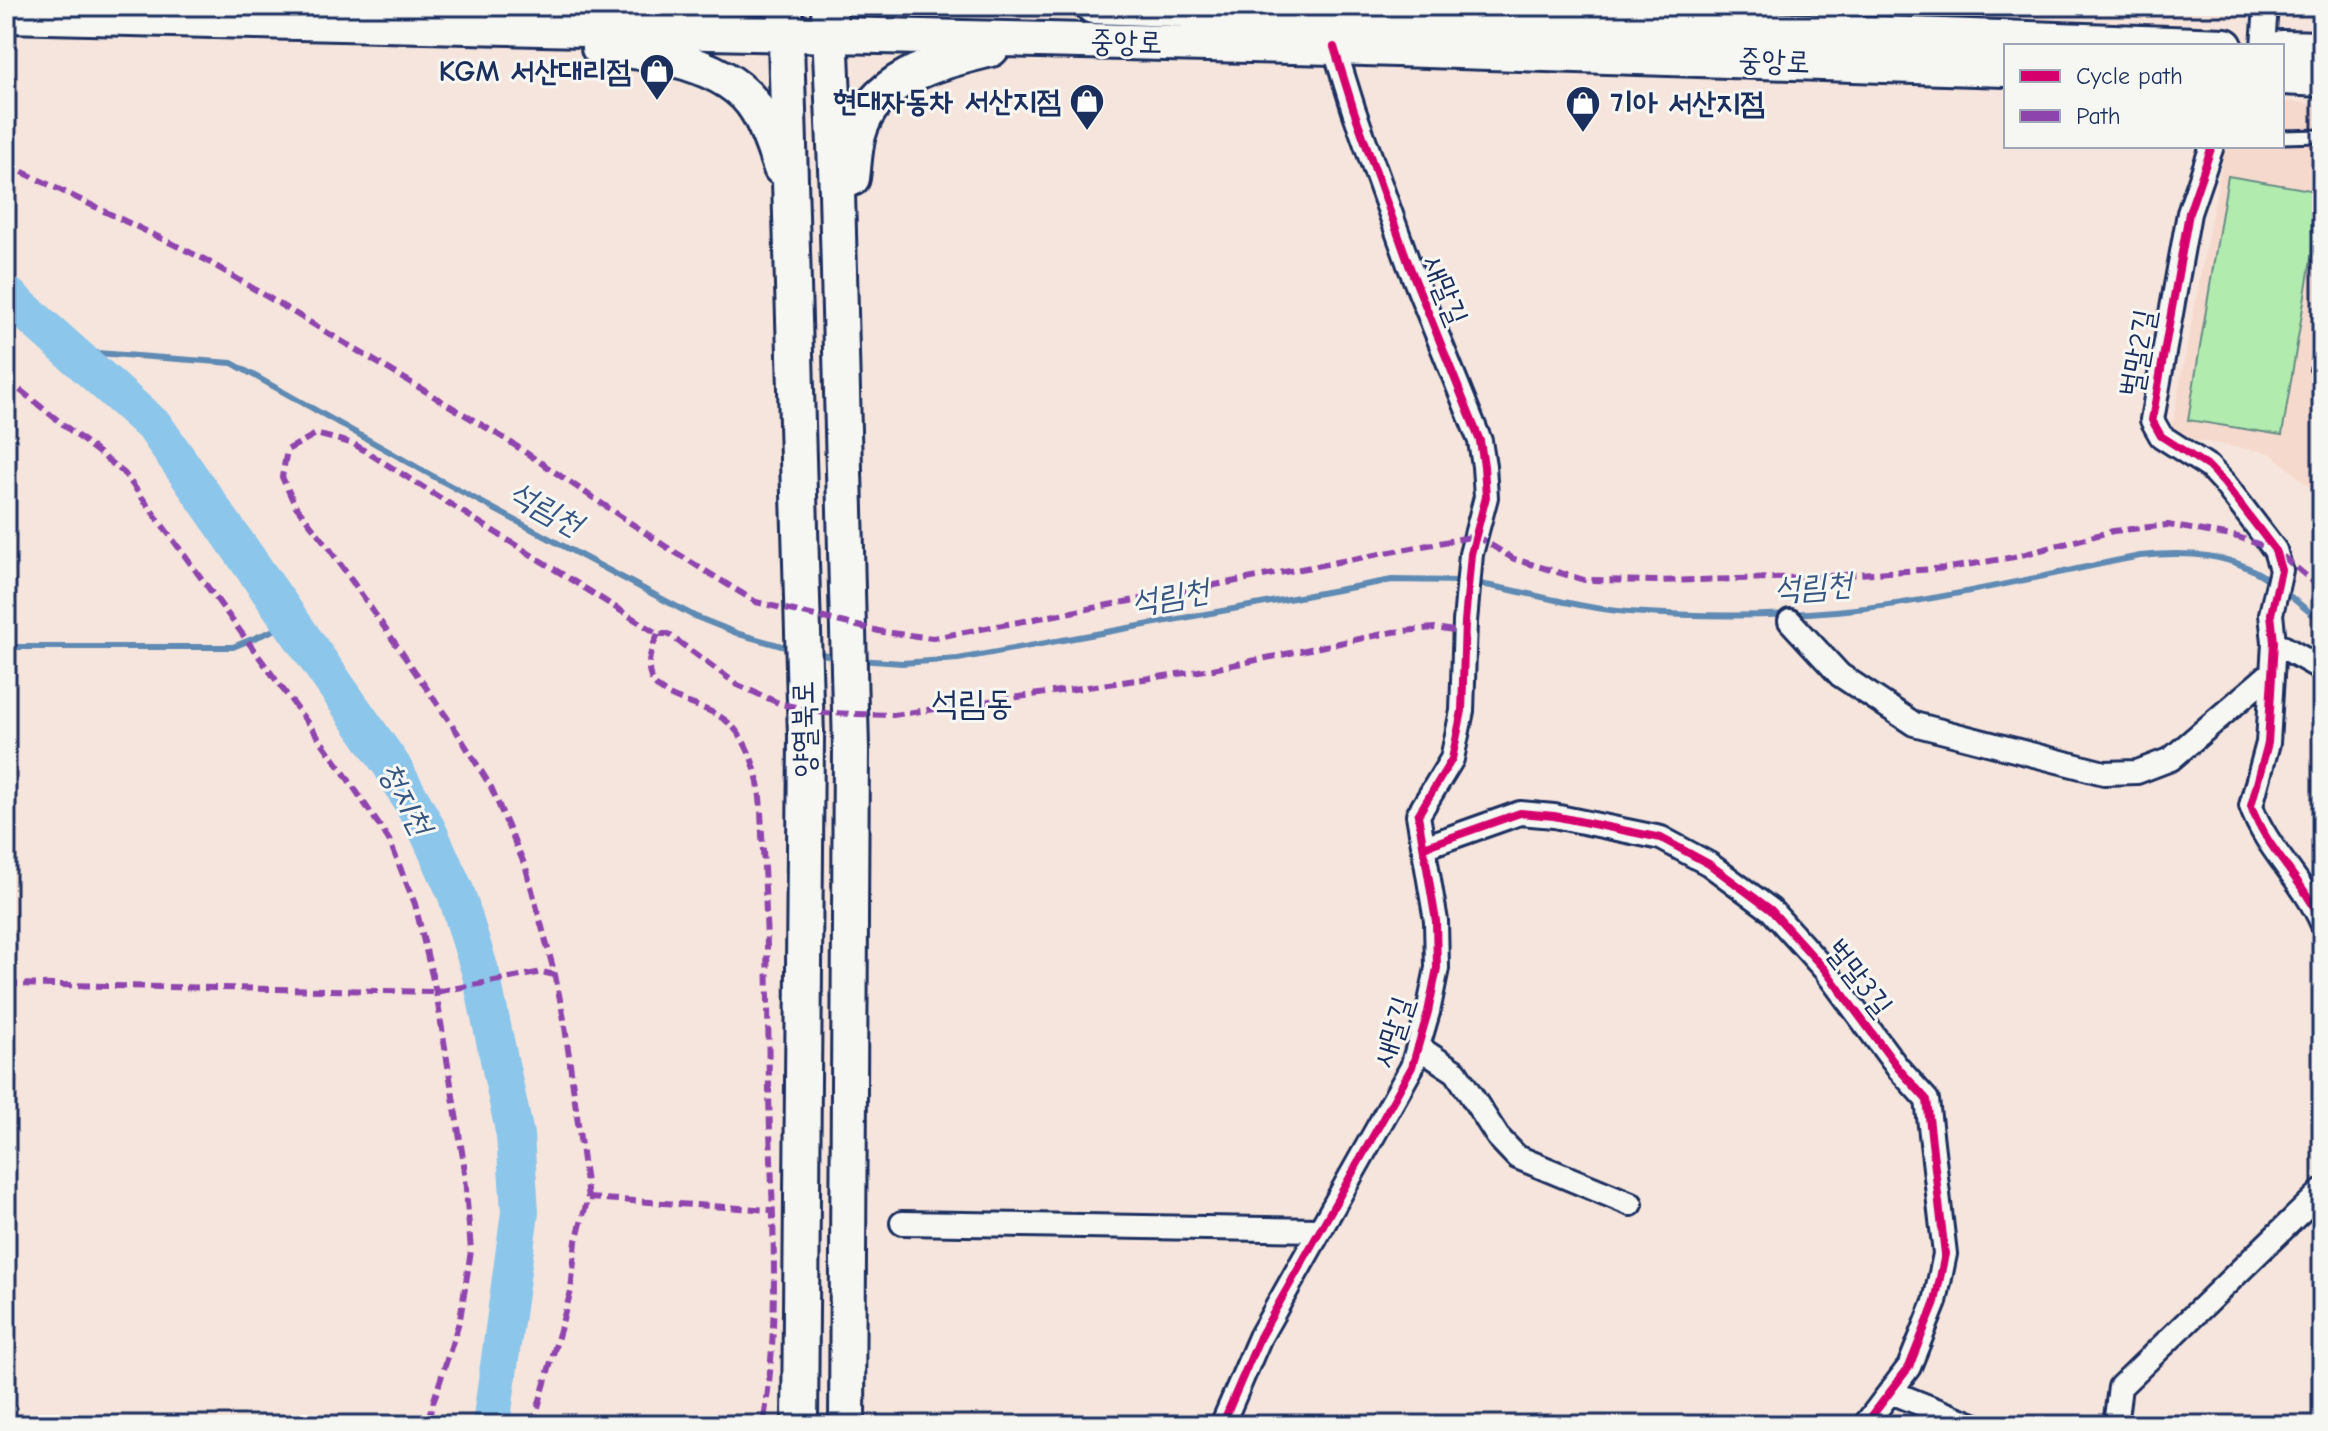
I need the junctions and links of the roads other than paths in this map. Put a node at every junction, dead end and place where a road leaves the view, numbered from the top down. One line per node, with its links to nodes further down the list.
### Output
1 (1093, 6): 3 (main road, 중앙로)
2 (2266, 6): 11 (street)
3 (1218, 8): 8 (main road, 중앙로)
4 (6, 15): 7 (main road, 중앙로)
5 (786, 20): 6 (main road, 중앙로); 7 (main road, 중앙로); 22 (main road, 양열북로)
6 (829, 20): 9 (main road, 중앙로); 21 (main road, 양열북로)
7 (571, 28): 22 (main road)
8 (1618, 29): 10 (main road, 중앙로); 12 (main road, 중앙로); 15 (main road, 중앙로)
9 (1037, 40): 12 (main road, 중앙로); 21 (main road)
10 (2154, 44)
11 (2263, 44)
12 (1334, 47): 27 (street, 새말길)
13 (2284, 48): 14 (main road)
14 (2322, 49)
15 (2004, 69)
16 (2284, 77): 17 (main road)
17 (2322, 79)
18 (2322, 136): 19 (lane)
19 (2284, 137)
20 (2211, 148): 24 (street, 벌말2길)
21 (837, 192): 36 (main road, 양열북로)
22 (791, 196): 35 (main road, 양열북로)
23 (1790, 621): 26 (street)
24 (2274, 642): 25 (street); 26 (street)
25 (2322, 669)
26 (2272, 672): 28 (street)
27 (1424, 847): 29 (street, 새말길); 34 (street, 벌말3길)
28 (2322, 923)
29 (1418, 1047): 31 (street); 33 (street, 새말길)
30 (2322, 1191): 40 (street)
31 (1631, 1204)
32 (902, 1223): 33 (street)
33 (1320, 1230): 37 (street, 새말길)
34 (1891, 1392): 38 (street, 벌말3길); 39 (street)
35 (800, 1425)
36 (847, 1425)
37 (1222, 1425)
38 (1865, 1425)
39 (1974, 1425)
40 (2115, 1425)

